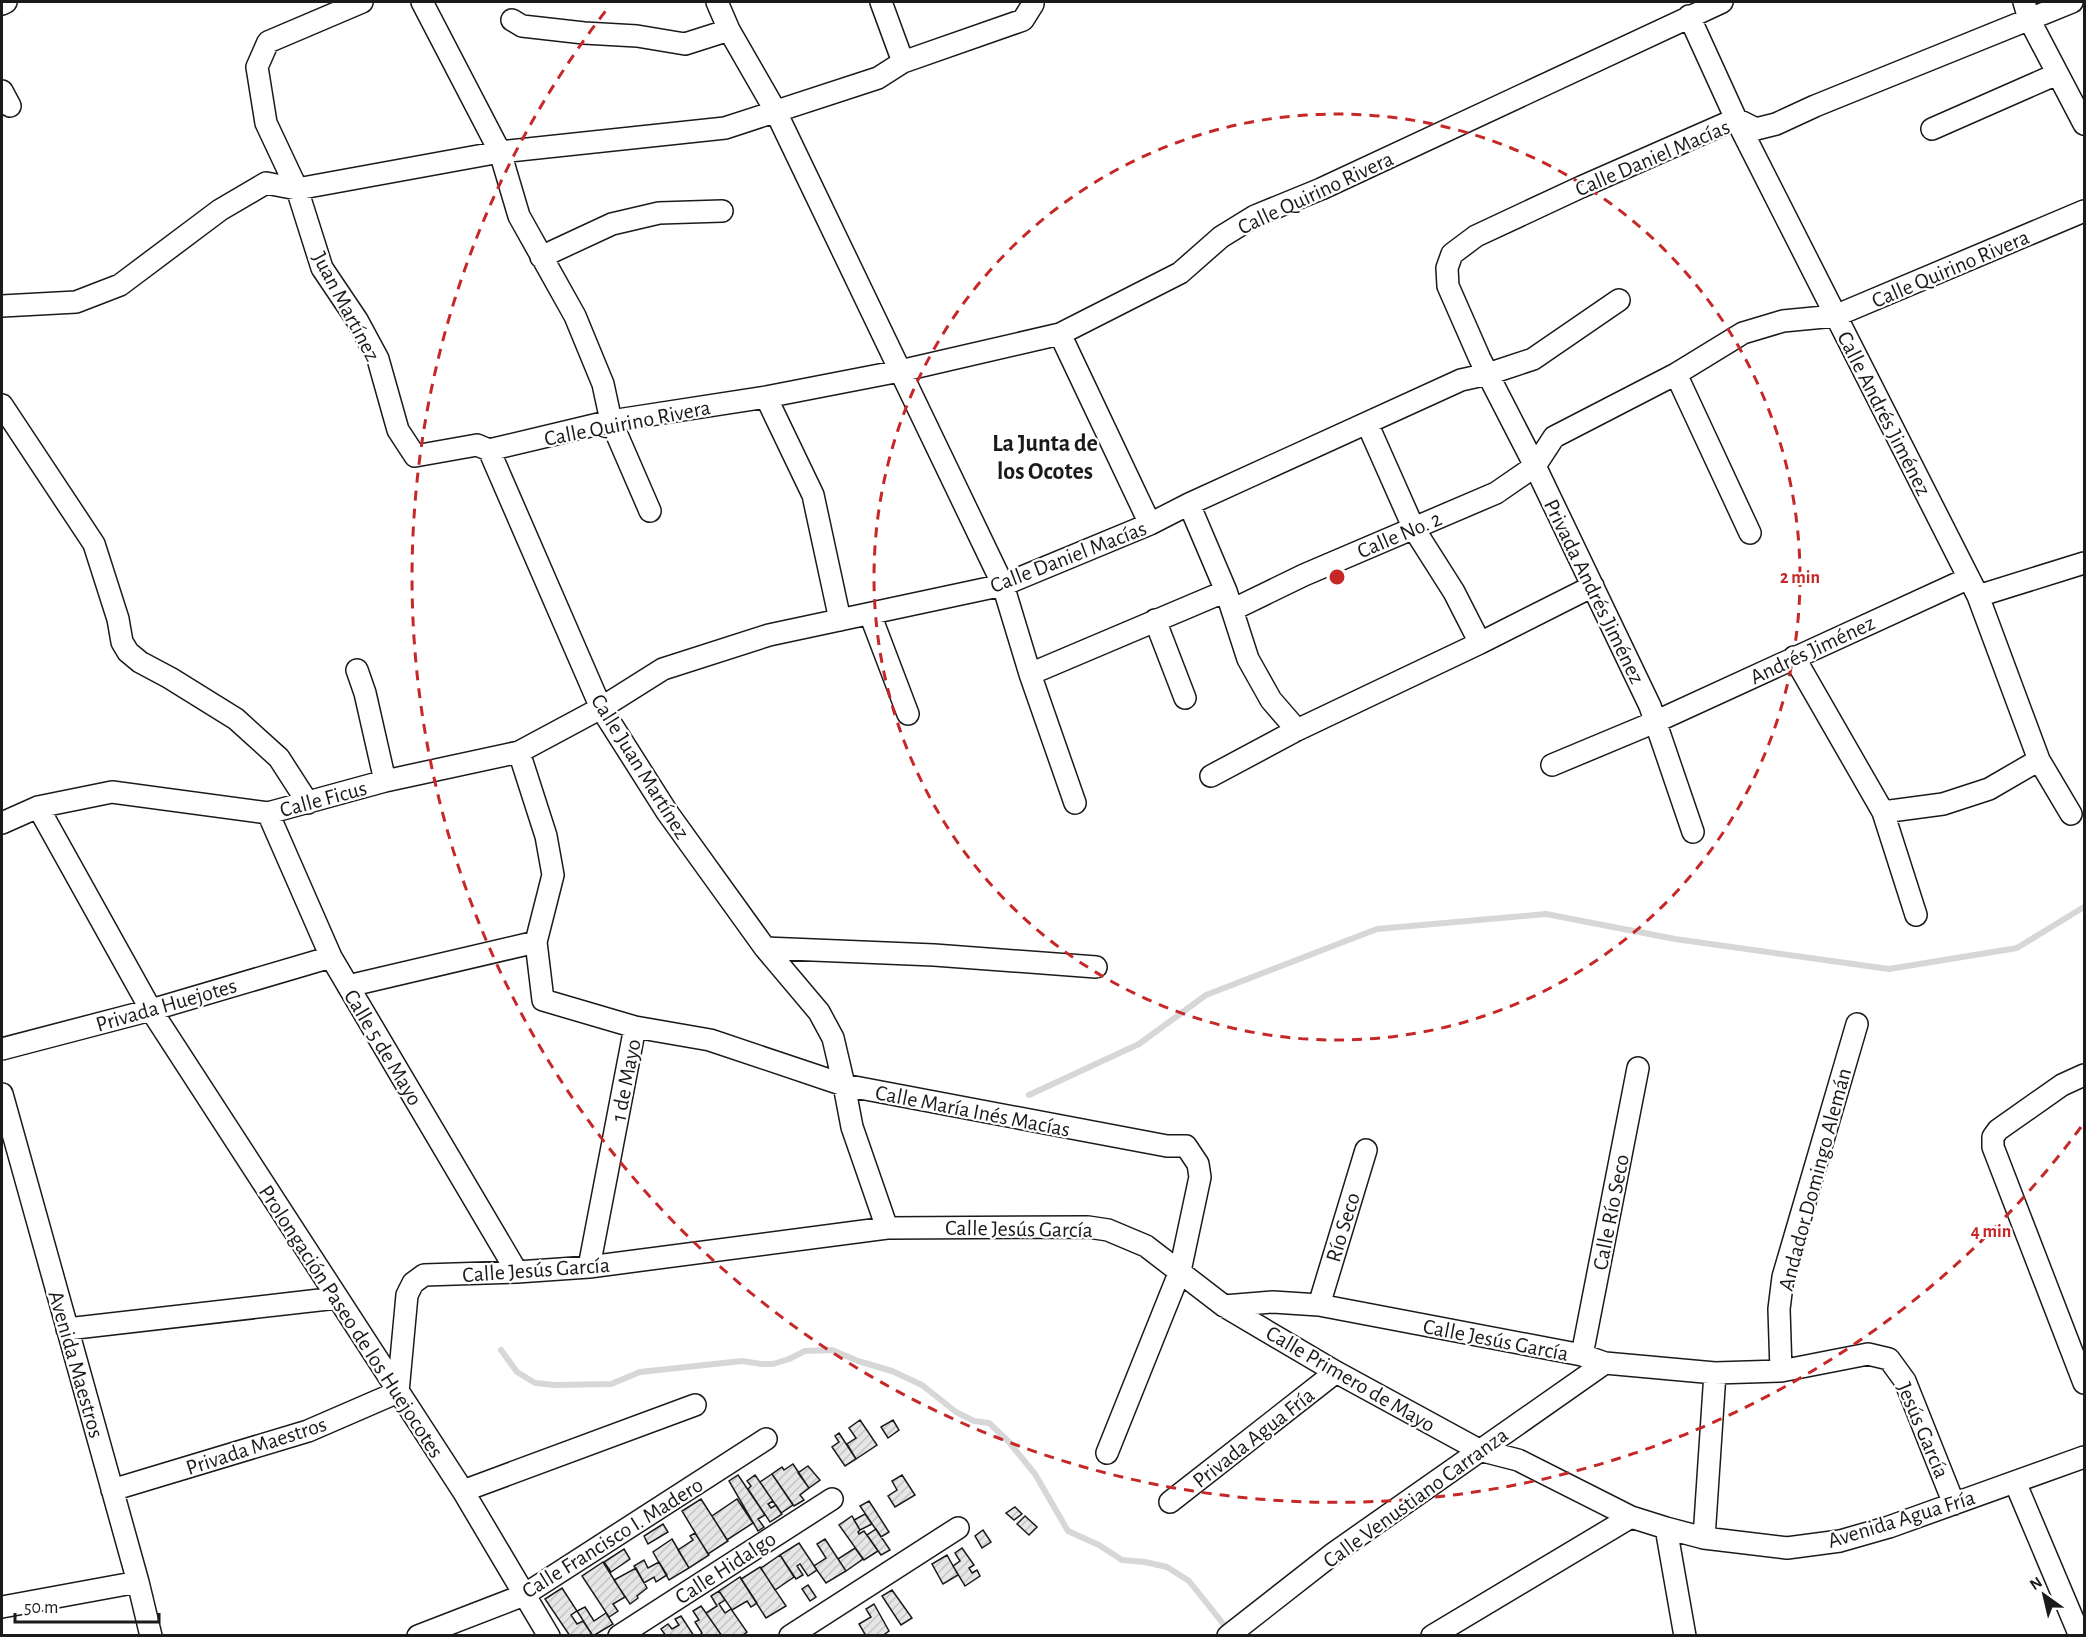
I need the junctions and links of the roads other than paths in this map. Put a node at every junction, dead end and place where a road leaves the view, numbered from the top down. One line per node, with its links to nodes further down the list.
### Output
1 (6, 2): 9 (street)
2 (362, 2): 21 (street, Juan Martínez)
3 (422, 2): 20 (street)
4 (717, 2): 13 (street)
5 (881, 2): 14 (street)
6 (1722, 2): 11 (street, Calle Quirino Rivera)
7 (2072, 2): 10 (street, Calle Daniel Macías)
8 (1033, 3): 14 (street)
9 (2, 4)
10 (2027, 10): 15 (street); 17 (street, Calle Daniel Macías)
11 (1689, 16): 17 (street, Calle Andrés Jiménez); 28 (street, Calle Quirino Rivera)
12 (512, 20): 13 (street)
13 (729, 30): 16 (street)
14 (903, 62): 16 (street)
15 (2057, 74): 18 (street); 19 (street)
16 (775, 111): 20 (street); 30 (street)
17 (1736, 119): 27 (street, Calle Andrés Jiménez); 29 (street, Calle Daniel Macías)
18 (2085, 124)
19 (1932, 129)
20 (500, 152): 21 (street); 24 (street)
21 (297, 189): 26 (street); 36 (street, Juan Martínez)
22 (722, 211): 24 (street)
23 (2085, 211): 27 (street, Calle Quirino Rivera)
24 (541, 257): 34 (street)
25 (1619, 300): 29 (street)
26 (2, 306)
27 (1836, 316): 31 (street, Calle Quirino Rivera); 46 (street, Calle Andrés Jiménez)
28 (1059, 334): 30 (street, Calle Quirino Rivera); 40 (street)
29 (1484, 367): 35 (street, Calle Daniel Macías); 37 (street, Privada Andrés Jiménez)
30 (900, 371): 32 (street, Calle Quirino Rivera); 44 (street)
31 (1676, 374): 37 (street, Calle Quirino Rivera); 42 (street)
32 (766, 397): 34 (street, Calle Quirino Rivera); 49 (street)
33 (2, 405): 65 (street)
34 (611, 421): 36 (street, Calle Quirino Rivera); 39 (street)
35 (1367, 423): 38 (street, Calle Daniel Macías); 41 (street)
36 (489, 450): 56 (street, Calle Juan Martínez)
37 (1535, 466): 41 (street, Calle No. 2); 45 (street, Privada Andrés Jiménez)
38 (1190, 504): 40 (street, Calle Daniel Macías); 47 (street)
39 (650, 511)
40 (1150, 524): 44 (street, Calle Daniel Macías)
41 (1413, 529): 47 (street, Calle No. 2); 51 (street)
42 (1750, 533)
43 (2085, 563): 46 (street)
44 (1003, 585): 48 (street, Calle Daniel Macías); 54 (street)
45 (1593, 586): 51 (street); 58 (street, Privada Andrés Jiménez)
46 (1973, 587): 52 (street, Andrés Jiménez); 61 (street, Calle Andrés Jiménez)
47 (1229, 600): 50 (street, Calle No. 2); 59 (street)
48 (870, 614): 49 (street, Calle Daniel Macías); 57 (street)
49 (840, 620): 56 (street, Calle Daniel Macías)
50 (1155, 620): 54 (street, Calle No. 2); 55 (street)
51 (1480, 643): 59 (street)
52 (1794, 657): 58 (street, Andrés Jiménez); 68 (street)
53 (357, 670): 64 (street)
54 (1030, 674): 66 (street)
55 (1185, 698)
56 (601, 708): 60 (street, Calle Ficus); 75 (street, Calle Juan Martínez)
57 (908, 714)
58 (1655, 722): 62 (street, Andrés Jiménez); 72 (street, Privada Andrés Jiménez)
59 (1297, 730): 63 (street)
60 (519, 752): 64 (street, Calle Ficus); 74 (street, 1 de Mayo)
61 (2039, 760): 68 (street); 70 (street, Calle Andrés Jiménez)
62 (1552, 765)
63 (1211, 776)
64 (384, 781): 65 (street, Calle Ficus)
65 (308, 803): 69 (street, Calle Ficus)
66 (1075, 803)
67 (38, 807): 69 (street, Calle Ficus); 71 (street, Calle Ficus); 79 (street, Prolongación Paseo de los Huejocotes)
68 (1883, 812): 73 (street)
69 (268, 813): 76 (street, Calle 5 de Mayo)
70 (2071, 814)
71 (2, 823)
72 (1693, 831)
73 (1916, 915)
74 (536, 942): 78 (street); 81 (street, 1 de Mayo)
75 (765, 948): 77 (street); 85 (street, Calle Juan Martínez)
76 (331, 957): 78 (street, Calle 5 de Mayo); 79 (street, Privada Huejotes)
77 (1096, 967)
78 (348, 987): 91 (street, Calle 5 de Mayo)
79 (151, 1010): 82 (street, Privada Huejotes); 92 (street, Prolongación Paseo de los Huejocotes)
80 (1857, 1024): 99 (street, Andador Domingo Alemán)
81 (635, 1027): 85 (street, Calle María Inés Macías); 89 (street, 1 de Mayo)
82 (2, 1049)
83 (1638, 1068): 96 (street, Calle Río Seco)
84 (2085, 1076): 102 (street)
85 (844, 1085): 88 (street); 90 (street, Calle María Inés Macías)
86 (2, 1094): 95 (street, Avenida Maestros)
87 (1366, 1150): 94 (street, Río Seco)
88 (887, 1228): 89 (street, Calle Jesús García); 90 (street, Calle Jesús García)
89 (589, 1267): 91 (street, Calle Jesús García)
90 (1180, 1271): 93 (street, Calle Jesús García); 107 (street)
91 (517, 1272): 103 (street, Calle Jesús García)
92 (337, 1298): 95 (street); 103 (street, Prolongación Paseo de los Huejocotes)
93 (1224, 1305): 94 (street, Calle Jesús García); 100 (street, Calle Primero de Mayo)
94 (1319, 1305): 96 (street, Calle Jesús García)
95 (67, 1329): 110 (street, Avenida Maestros)
96 (1582, 1355): 98 (street, Calle Jesús García)
97 (1889, 1359): 99 (street, Calle Jesús García); 114 (street, Jesús García)
98 (1605, 1363): 101 (street, Calle Jesús García); 106 (street, Calle Venustiano Carranza)
99 (1781, 1371): 101 (street, Calle Jesús García)
100 (1336, 1372): 106 (street, Calle Primero de Mayo); 113 (street, Privada Agua Fría)
101 (1715, 1373): 118 (street)
102 (2085, 1383)
103 (398, 1392): 110 (street, Privada Maestros); 111 (street, Prolongación Paseo de los Huejocotes)
104 (695, 1405): 111 (street)
105 (766, 1439): 120 (street, Calle Francisco I. Madero)
106 (1479, 1450): 115 (street, Avenida Agua Fría); 127 (street, Calle Venustiano Carranza)
107 (1107, 1453)
108 (2085, 1457): 109 (street, Avenida Agua Fría)
109 (2015, 1482): 114 (street, Avenida Agua Fría); 130 (street)
110 (112, 1490): 119 (street, Avenida Maestros)
111 (463, 1491): 120 (street, Prolongación Paseo de los Huejocotes)
112 (832, 1499): 125 (street, Calle Hidalgo)
113 (1170, 1502)
114 (1954, 1504): 118 (street, Avenida Agua Fría)
115 (1631, 1517): 117 (street, Avenida Agua Fría); 128 (street)
116 (958, 1528): 126 (street)
117 (1666, 1528): 118 (street, Avenida Agua Fría); 129 (street)
118 (1704, 1538)
119 (138, 1582): 121 (street); 122 (street, Avenida Maestros)
120 (524, 1595): 123 (street, Calle Francisco I. Madero); 124 (street, Prolongación Paseo de los Huejocotes)
121 (2, 1607)
122 (151, 1635)
123 (418, 1635)
124 (549, 1635)
125 (619, 1635)
126 (790, 1635)
127 (1228, 1635)
128 (1432, 1635)
129 (1685, 1635)
130 (2080, 1635)

